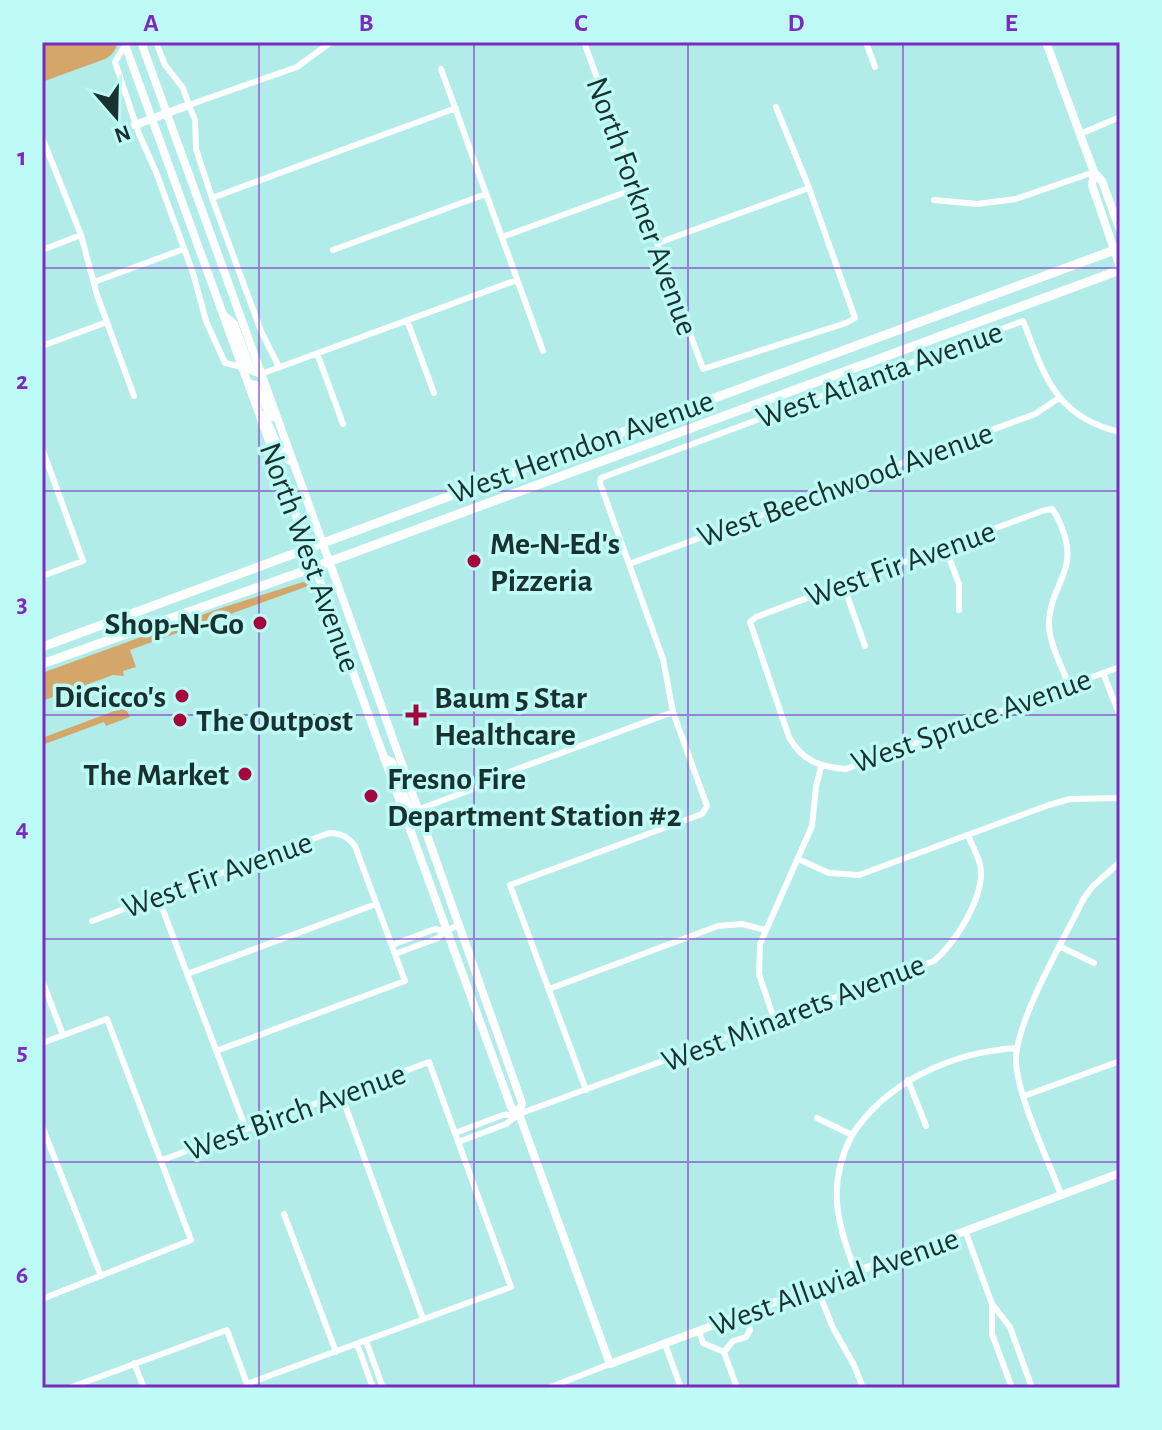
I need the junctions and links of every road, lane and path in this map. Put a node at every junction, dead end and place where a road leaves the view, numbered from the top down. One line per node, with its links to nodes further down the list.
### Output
1 (141, 42): 13 (street, North West Avenue)
2 (156, 42): 10 (street)
3 (331, 42): 10 (street)
4 (584, 42): 20 (street, North Forkner Avenue)
5 (866, 42): 8 (street)
6 (1046, 42): 17 (street)
7 (125, 43): 15 (street, North West Avenue); 16 (street)
8 (875, 67)
9 (441, 69): 12 (street)
10 (189, 105): 13 (street); 23 (street)
11 (776, 107): 21 (street)
12 (456, 108): 22 (street); 23 (street)
13 (166, 113): 15 (street); 45 (street, North West Avenue)
14 (1120, 117): 17 (street)
15 (152, 118): 16 (street); 36 (street, North West Avenue)
16 (135, 125): 29 (street)
17 (1080, 134): 19 (street)
18 (42, 137): 26 (street)
19 (1094, 172): 24 (street); 25 (street); 30 (street)
20 (637, 188): 27 (street); 28 (street, North Forkner Avenue)
21 (809, 188): 28 (street); 28 (street, North Forkner Avenue)
22 (486, 194): 27 (street); 32 (street)
23 (212, 198): 44 (street)
24 (934, 200)
25 (1120, 230)
26 (81, 235): 31 (street); 35 (street)
27 (502, 237): 34 (street)
28 (658, 243)
29 (184, 249): 35 (street); 38 (street)
30 (1117, 249): 33 (street); 57 (main road, West Herndon Avenue)
31 (42, 250)
32 (333, 250)
33 (1120, 269): 60 (main road, West Herndon Avenue)
34 (517, 280): 37 (street); 41 (street)
35 (94, 282): 39 (street)
36 (223, 315): 38 (street); 43 (street, North West Avenue); 45 (street)
37 (407, 320): 42 (street); 47 (street)
38 (206, 321): 43 (street)
39 (107, 322): 40 (street); 48 (street)
40 (42, 346)
41 (543, 351)
42 (317, 353): 44 (street); 52 (street)
43 (242, 367): 46 (street, North West Avenue)
44 (279, 367): 45 (street)
45 (261, 374): 51 (street, North West Avenue)
46 (248, 383): 50 (street, North West Avenue); 51 (street)
47 (434, 393)
48 (134, 396)
49 (1059, 398): 53 (street); 61 (street, West Beechwood Avenue); 61 (street, West Atlanta Avenue)
50 (258, 410): 56 (street); 59 (street, North West Avenue)
51 (279, 423): 56 (street, North West Avenue)
52 (343, 424)
53 (1120, 432)
54 (42, 448): 55 (street)
55 (44, 460): 63 (street)
56 (293, 462): 57 (street, North West Avenue)
57 (322, 543): 59 (main road, West Herndon Avenue); 60 (street, North West Avenue)
58 (945, 547): 64 (street, West Fir Avenue); 65 (street); 71 (street, West Fir Avenue)
59 (308, 548): 62 (street, North West Avenue); 67 (main road, West Herndon Avenue)
60 (328, 561): 62 (main road, West Herndon Avenue); 77 (street, North West Avenue)
61 (629, 564): 72 (street)
62 (314, 567): 68 (main road, West Herndon Avenue); 74 (street, North West Avenue)
63 (42, 576)
64 (843, 584): 66 (street); 75 (street, West Fir Avenue)
65 (959, 610)
66 (865, 646)
67 (42, 647)
68 (42, 664)
69 (1120, 667): 70 (street, West Spruce Avenue)
70 (1103, 673): 71 (street, West Spruce Avenue); 73 (street)
71 (1069, 686): 75 (street, West Spruce Avenue)
72 (673, 712): 77 (street); 93 (street)
73 (1120, 716)
74 (384, 757): 77 (street); 86 (street, North West Avenue)
75 (821, 767): 79 (street)
76 (1120, 798): 78 (street)
77 (417, 810): 84 (street, North West Avenue)
78 (968, 835): 79 (street); 94 (street, West Minarets Avenue)
79 (798, 859): 85 (street)
80 (1120, 862): 88 (street)
81 (158, 897): 82 (street, West Fir Avenue); 83 (street, West Fir Avenue); 91 (street)
82 (376, 904): 87 (street); 91 (street)
83 (92, 921)
84 (457, 926): 86 (street); 104 (street, North West Avenue)
85 (765, 930): 93 (street); 94 (street)
86 (445, 931): 87 (street); 89 (street); 104 (street, North West Avenue)
87 (392, 945): 89 (street)
88 (1061, 947): 90 (street); 97 (street)
89 (395, 954): 98 (street)
90 (1094, 963)
91 (187, 974): 98 (street)
92 (42, 980): 95 (street)
93 (549, 989): 101 (street)
94 (774, 1019): 101 (street, West Minarets Avenue)
95 (63, 1035): 96 (street); 112 (street)
96 (42, 1043)
97 (1017, 1048): 100 (street); 103 (street)
98 (216, 1051): 108 (street)
99 (1120, 1061): 103 (street)
100 (908, 1080): 107 (street); 110 (street)
101 (586, 1090): 104 (street, West Minarets Avenue)
102 (341, 1094): 108 (street, West Birch Avenue); 109 (street, West Birch Avenue); 123 (street)
103 (1024, 1096): 114 (street)
104 (519, 1114): 109 (street, West Minarets Avenue); 111 (street, West Minarets Avenue); 131 (street, North West Avenue)
105 (817, 1118): 110 (street)
106 (42, 1126): 118 (street)
107 (926, 1126)
108 (246, 1129): 112 (street, West Birch Avenue)
109 (455, 1133): 111 (street)
110 (852, 1135): 117 (street)
111 (458, 1142): 123 (street)
112 (162, 1160): 118 (street)
113 (1120, 1173): 114 (street, West Alluvial Avenue)
114 (1061, 1195): 116 (street, West Alluvial Avenue)
115 (284, 1214): 128 (street)
116 (966, 1233): 117 (street, West Alluvial Avenue); 121 (street)
117 (856, 1273): 119 (street, West Alluvial Avenue)
118 (101, 1276): 120 (street)
119 (817, 1288): 122 (street, West Alluvial Avenue); 139 (street)
120 (42, 1299)
121 (992, 1304): 140 (street); 141 (street)
122 (745, 1315): 124 (street, West Alluvial Avenue); 129 (street)
123 (423, 1319): 125 (street)
124 (699, 1331): 127 (street, West Alluvial Avenue); 129 (street)
125 (366, 1341): 126 (street); 135 (street)
126 (357, 1344): 128 (street); 134 (street)
127 (665, 1344): 131 (street, West Alluvial Avenue); 137 (street)
128 (336, 1352): 130 (street)
129 (724, 1352): 138 (street)
130 (134, 1363): 132 (street); 133 (street)
131 (610, 1364): 136 (street, West Alluvial Avenue)
132 (69, 1388)
133 (144, 1388)
134 (373, 1388)
135 (383, 1388)
136 (548, 1388)
137 (681, 1388)
138 (737, 1388)
139 (863, 1388)
140 (1012, 1388)
141 (1032, 1388)

